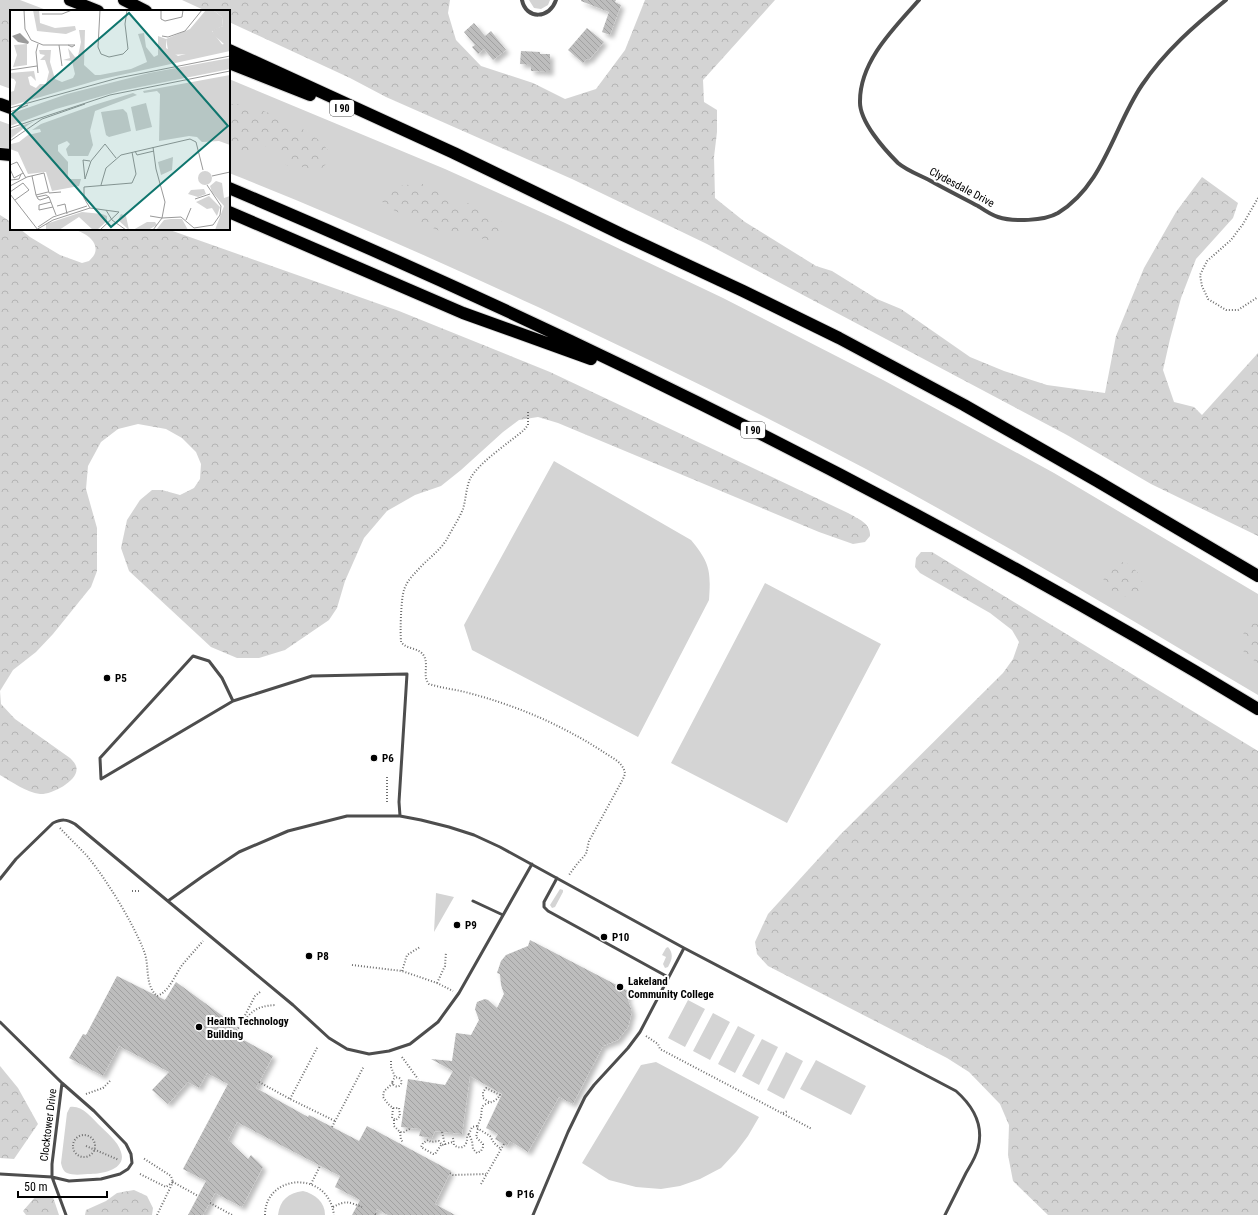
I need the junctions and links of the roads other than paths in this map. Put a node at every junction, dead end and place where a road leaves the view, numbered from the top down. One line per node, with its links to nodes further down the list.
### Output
1 (70, 0): 7 (highway)
2 (124, 0): 8 (highway)
3 (522, 0): 4 (street)
4 (556, 0)
5 (919, 0): 6 (street, Clydesdale Drive)
6 (1226, 0)
7 (95, 10)
8 (144, 10)
9 (230, 50): 13 (highway)
10 (230, 63): 13 (highway, I 90)
11 (0, 104): 12 (highway)
12 (10, 108)
13 (454, 153): 19 (highway, I 90)
14 (0, 154): 15 (highway)
15 (10, 155)
16 (230, 188): 18 (highway, I 90)
17 (230, 212): 18 (highway)
18 (651, 380): 21 (highway, I 90)
19 (1258, 576)
20 (233, 701): 20 (lane); 22 (lane)
21 (1258, 709)
22 (400, 816): 23 (lane); 26 (lane)
23 (532, 864): 24 (lane); 28 (lane)
24 (557, 878): 29 (lane); 30 (lane)
25 (0, 879): 26 (lane)
26 (168, 901): 28 (lane)
27 (473, 901): 28 (lane)
28 (502, 915)
29 (684, 948): 30 (lane); 37 (lane)
30 (668, 977): 36 (lane)
31 (0, 1022): 32 (lane)
32 (62, 1083): 34 (lane, Clocktower Drive); 34 (lane)
33 (0, 1174): 34 (lane)
34 (52, 1177): 35 (lane, Clocktower Drive)
35 (66, 1215)
36 (533, 1215)
37 (945, 1215)

